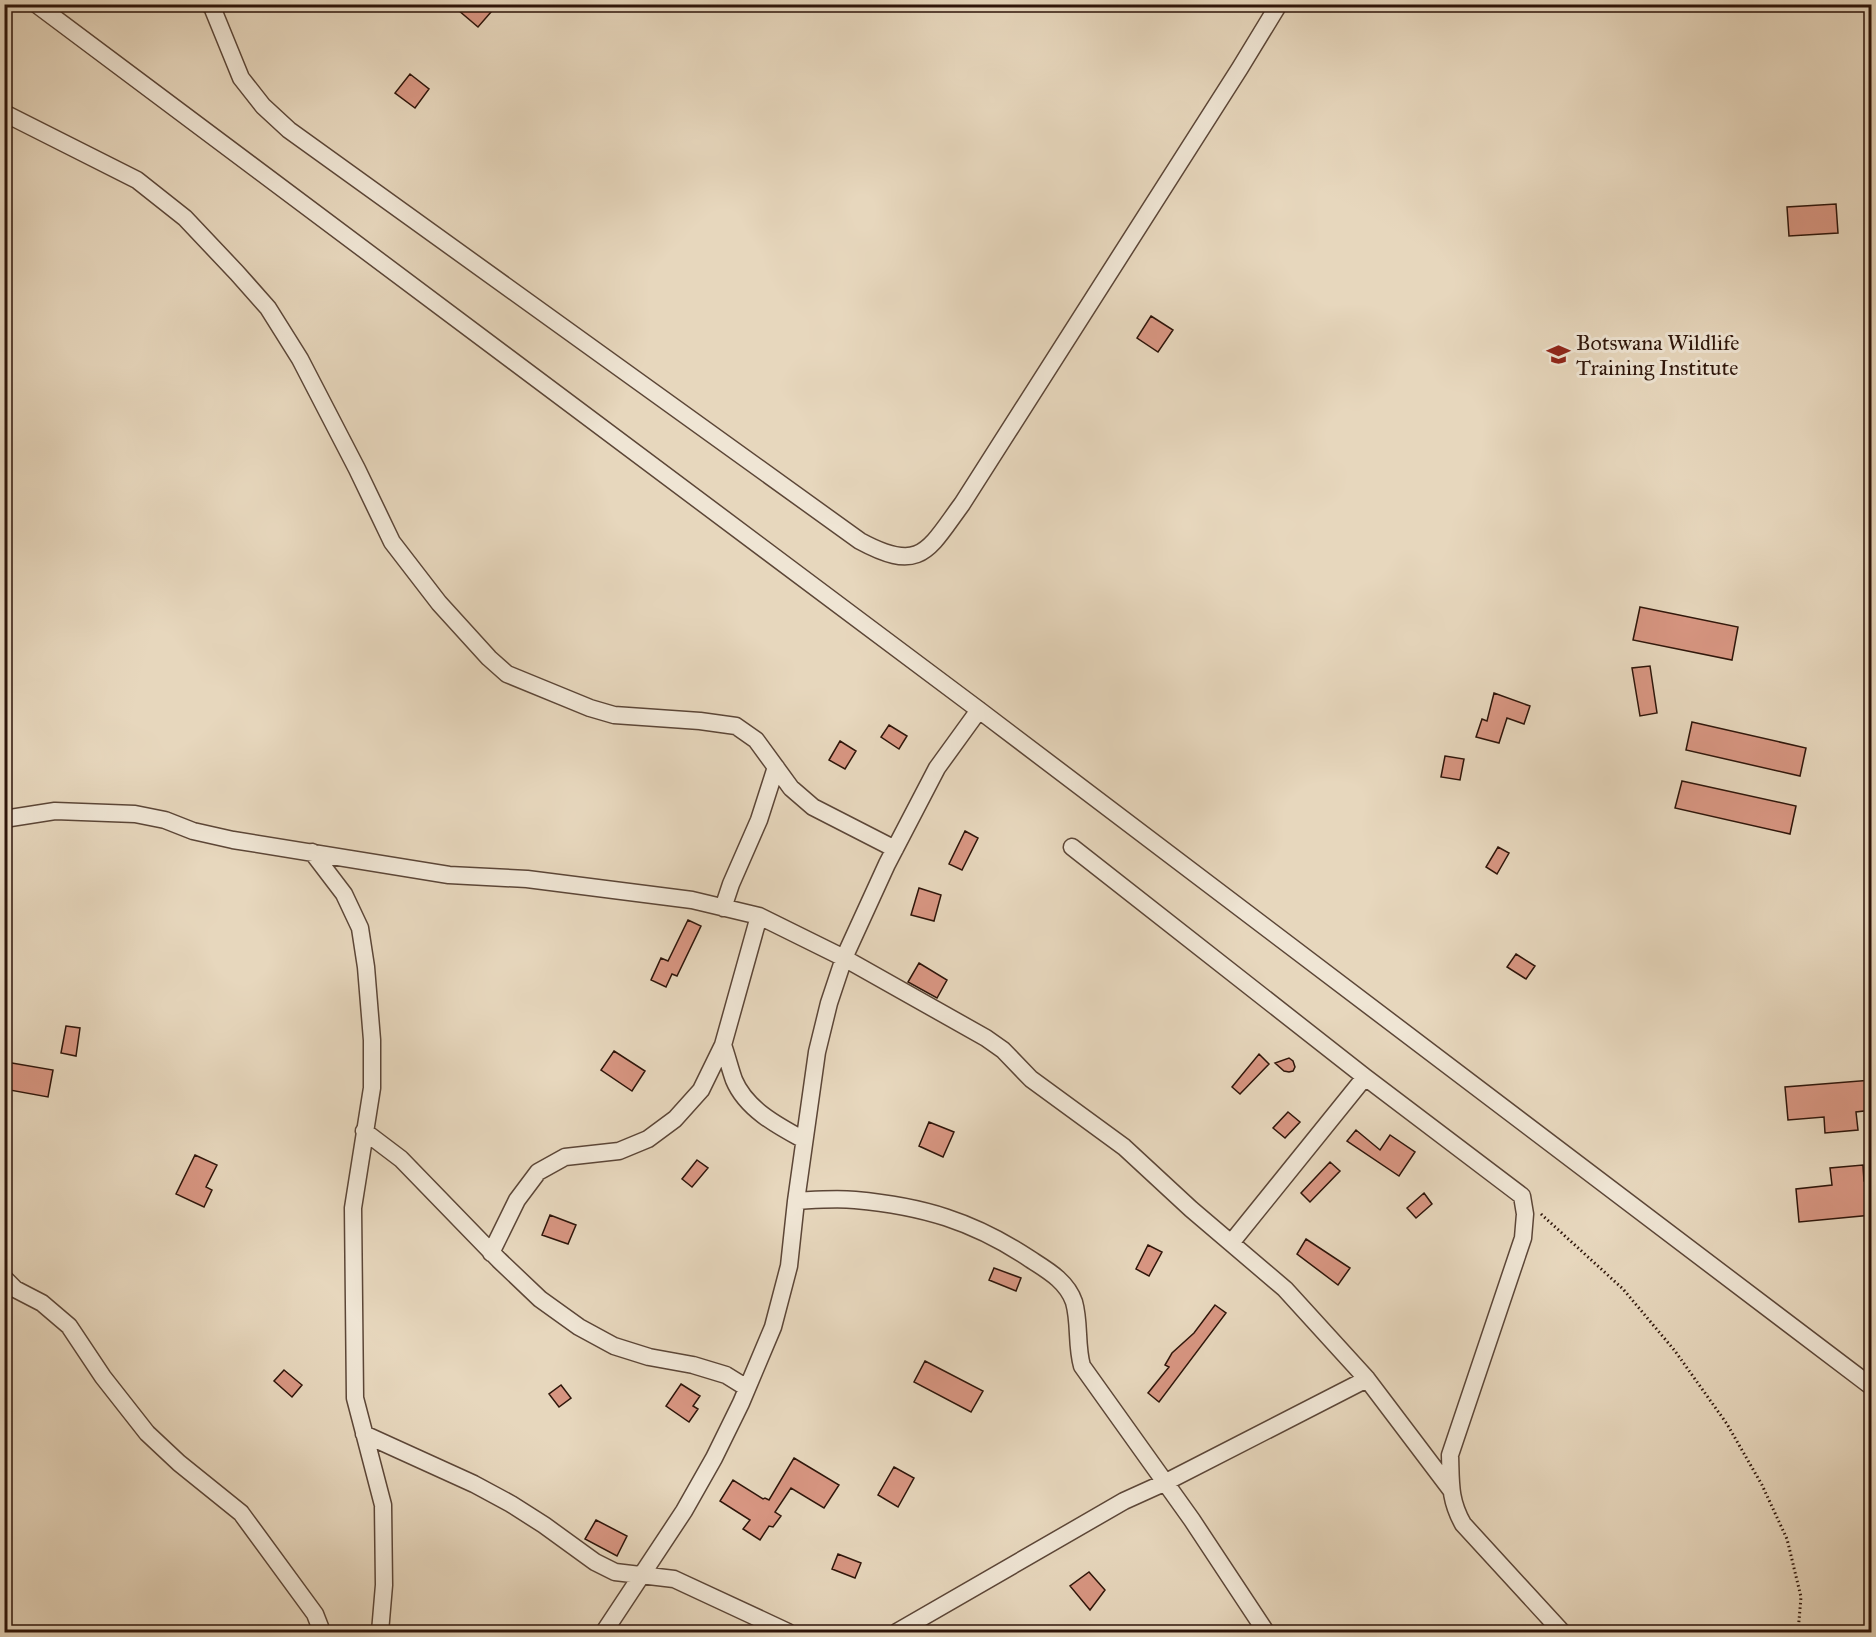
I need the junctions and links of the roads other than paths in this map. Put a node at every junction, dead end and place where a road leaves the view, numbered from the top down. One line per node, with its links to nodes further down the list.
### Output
1 (36, 4): 5 (street)
2 (1279, 4): 3 (street)
3 (211, 5)
4 (4, 113): 6 (street)
5 (979, 710): 9 (street); 23 (street)
6 (776, 767): 9 (street); 11 (street)
7 (4, 819): 10 (street)
8 (1072, 847): 15 (street)
9 (895, 849): 13 (street)
10 (312, 852): 11 (street); 16 (street)
11 (723, 908): 12 (street)
12 (759, 916): 13 (street); 14 (street)
13 (844, 958): 17 (street); 19 (street)
14 (723, 1045): 17 (street); 20 (street)
15 (1365, 1077): 19 (street); 27 (street)
16 (364, 1131): 20 (street); 25 (street)
17 (804, 1140): 18 (street)
18 (795, 1201): 24 (street); 26 (street)
19 (1231, 1243): 22 (street)
20 (491, 1253): 24 (street)
21 (4, 1278): 30 (street)
22 (1367, 1380): 26 (street); 27 (street)
23 (1872, 1387)
24 (747, 1388): 28 (street)
25 (364, 1434): 28 (street); 31 (street)
26 (1167, 1482): 29 (street); 34 (street)
27 (1451, 1490): 35 (street)
28 (639, 1576): 32 (street); 33 (street)
29 (906, 1630)
30 (322, 1632)
31 (380, 1632)
32 (604, 1632)
33 (788, 1632)
34 (1266, 1632)
35 (1562, 1632)

